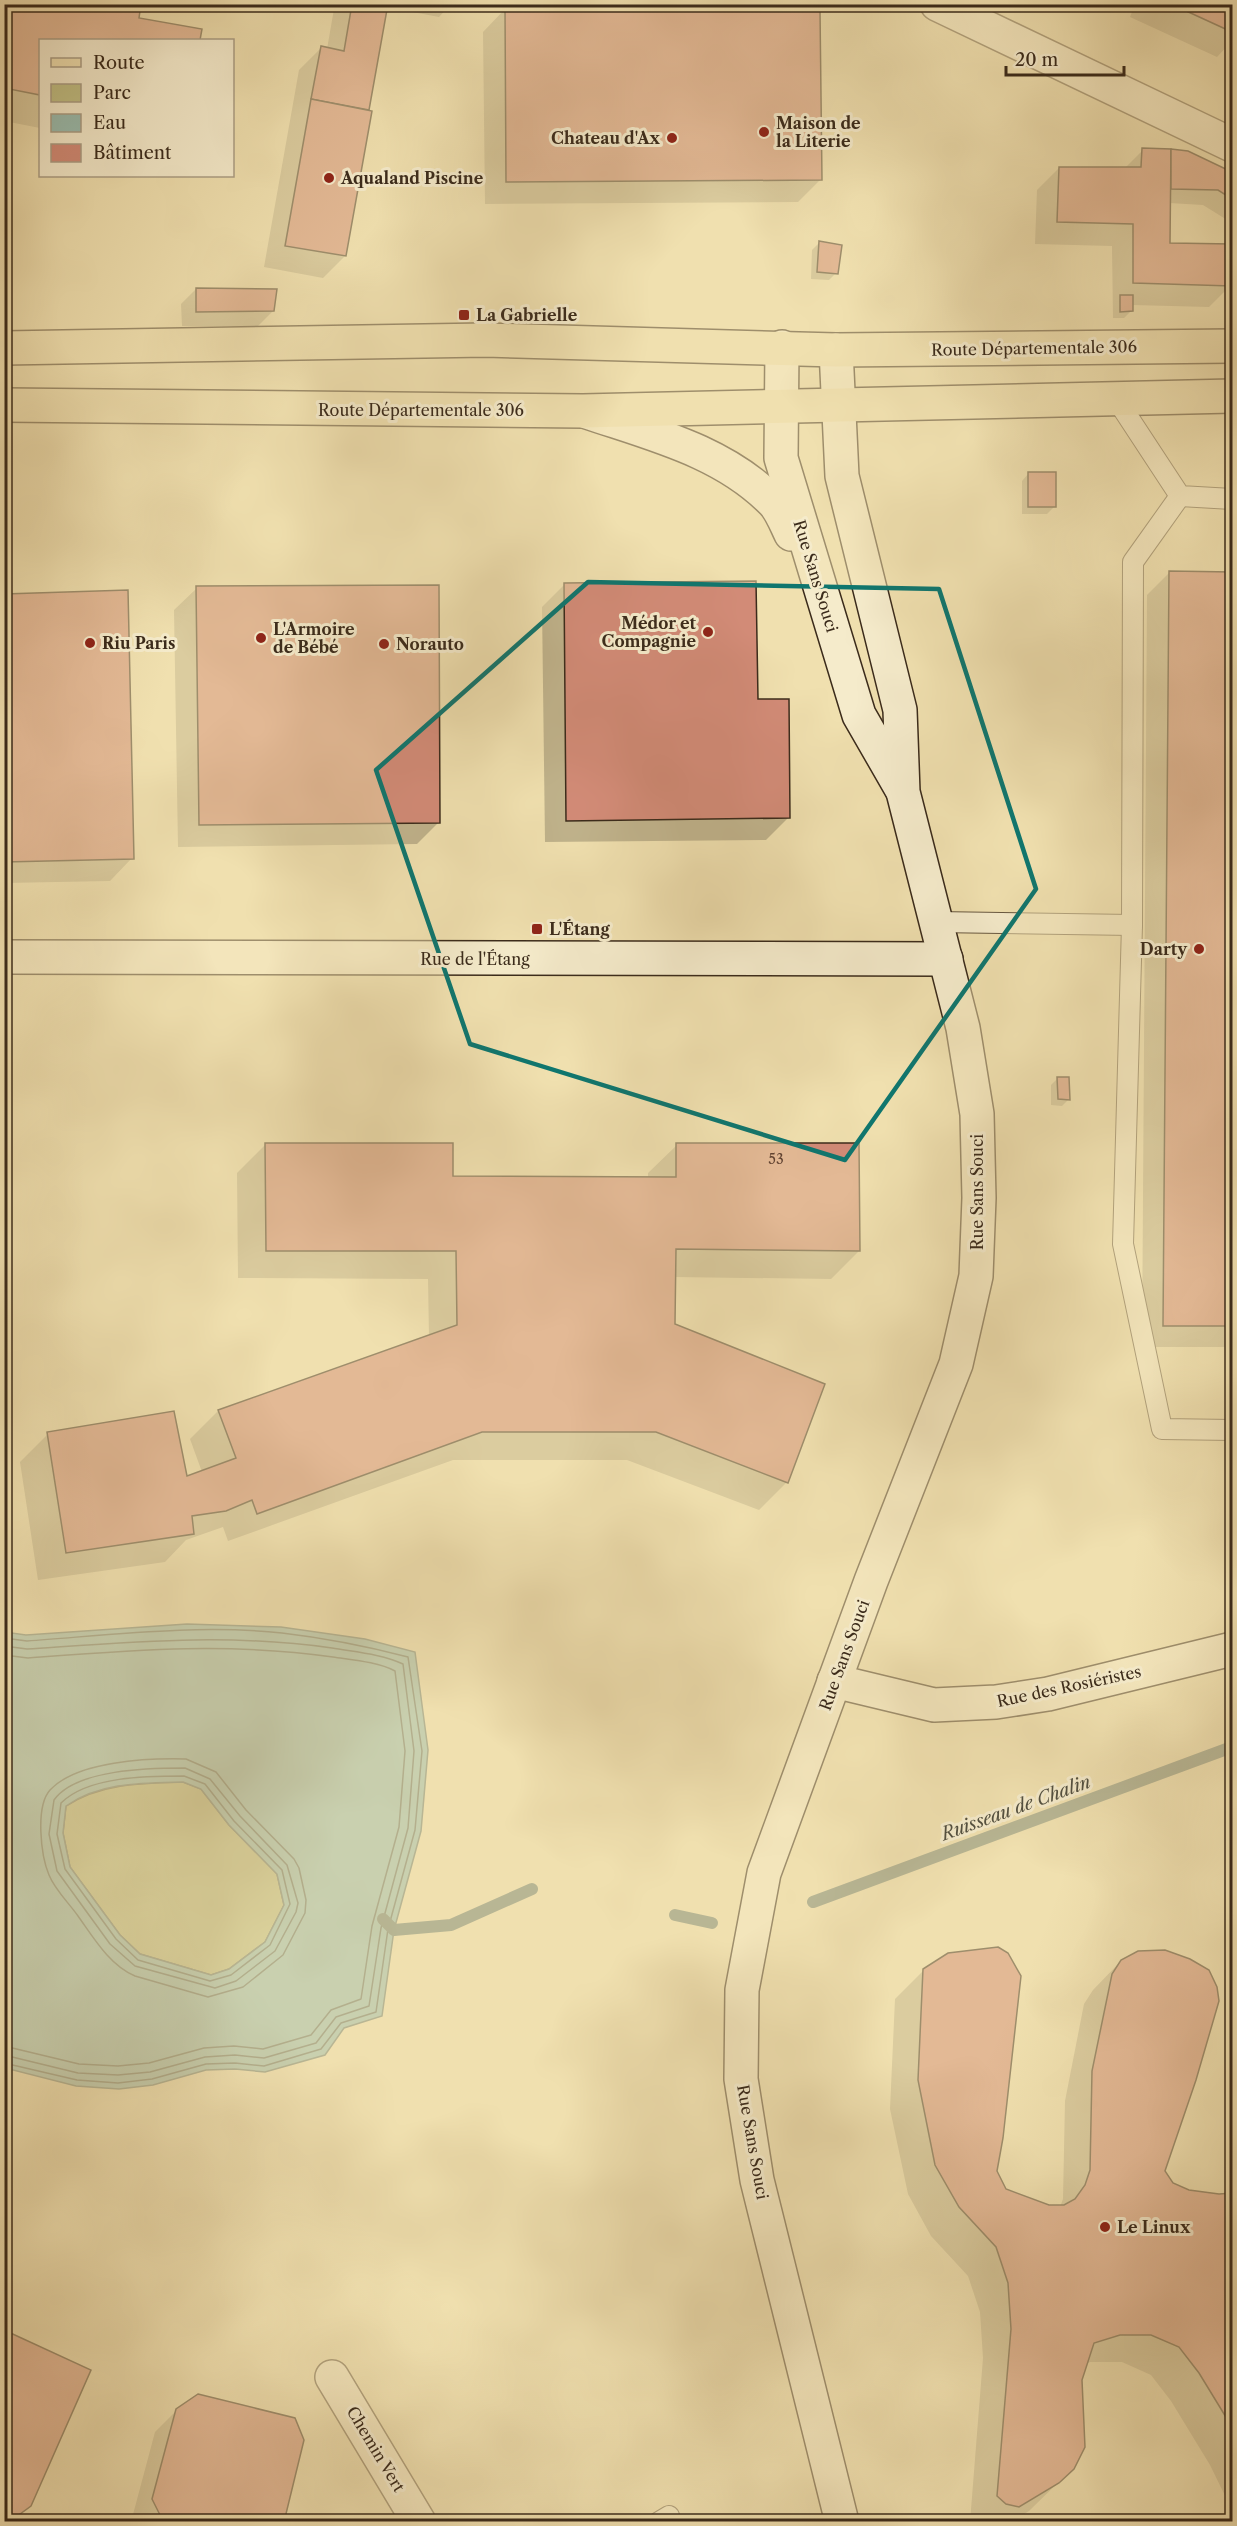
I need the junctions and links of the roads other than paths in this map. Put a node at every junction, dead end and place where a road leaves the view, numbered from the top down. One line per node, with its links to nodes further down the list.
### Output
1 (937, 4): 2 (main road)
2 (1233, 145)
3 (1233, 346): 6 (main road, Route Départementale 306)
4 (782, 347): 5 (main road, Route Départementale 306); 6 (main road, Route Départementale 306); 11 (main road, Rue Sans Souci)
5 (4, 348)
6 (836, 350): 10 (main road)
7 (1233, 396): 8 (main road, Route Départementale 306)
8 (1116, 400): 10 (main road, Route Départementale 306); 13 (lane)
9 (4, 405): 12 (main road, Route Départementale 306)
10 (837, 407): 11 (main road, Route Départementale 306); 16 (main road, Rue Sans Souci)
11 (782, 408): 12 (main road, Route Départementale 306); 15 (main road, Rue Sans Souci)
12 (583, 411): 15 (main road)
13 (1180, 496): 14 (lane); 18 (lane)
14 (1233, 499)
15 (815, 578): 16 (main road, Rue Sans Souci)
16 (903, 792): 17 (main road, Rue Sans Souci)
17 (936, 922): 18 (lane); 20 (main road, Rue Sans Souci)
18 (1132, 925): 21 (lane)
19 (4, 957): 20 (main road, Rue de l'Étang)
20 (946, 959): 23 (main road, Rue Sans Souci)
21 (1233, 1430)
22 (1233, 1649): 23 (main road, Rue des Rosiéristes)
23 (834, 1681): 26 (main road, Rue Sans Souci)
24 (332, 2377): 25 (main road, Chemin Vert)
25 (419, 2522)
26 (842, 2522)

